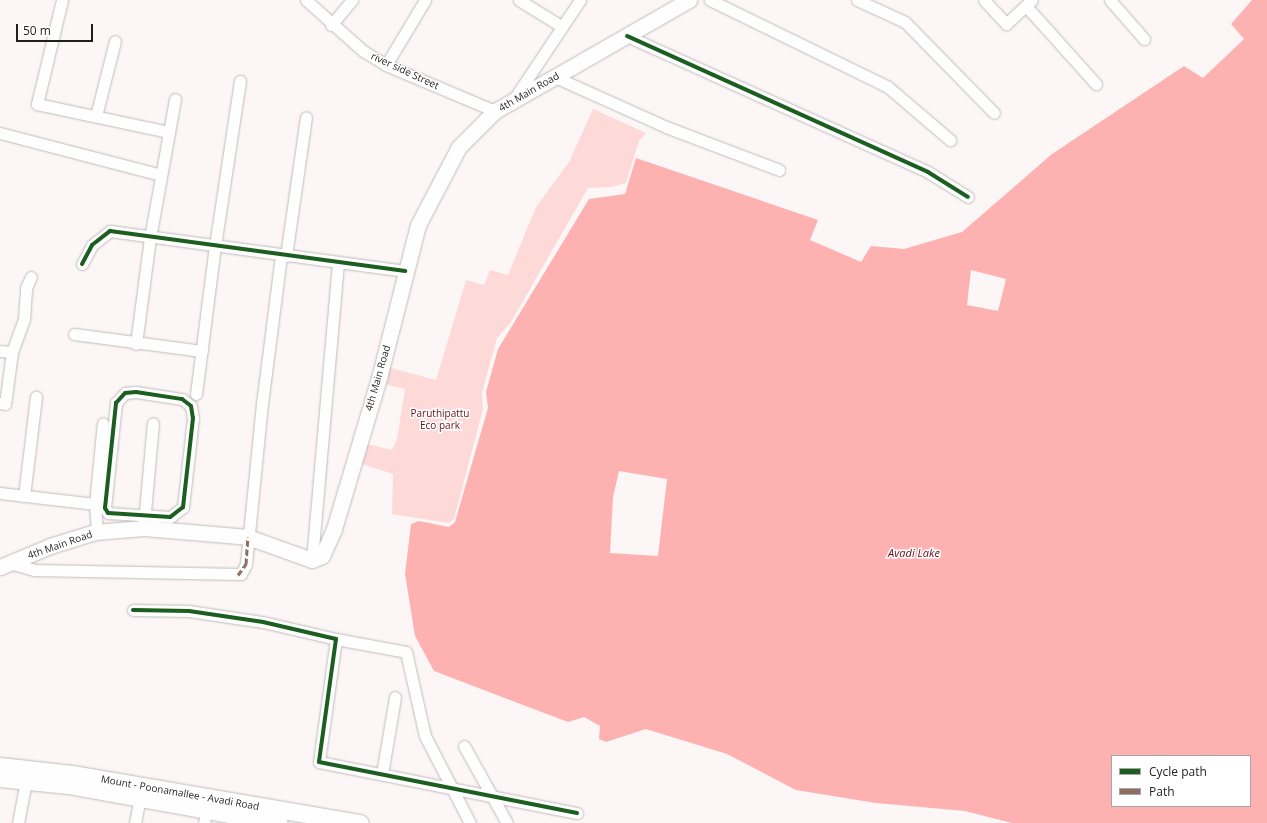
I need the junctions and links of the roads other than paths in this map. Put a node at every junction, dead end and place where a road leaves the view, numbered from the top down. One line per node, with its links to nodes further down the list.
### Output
1 (62, 0): 26 (street)
2 (306, 0): 13 (street, river side Street)
3 (352, 0): 13 (street)
4 (425, 0): 18 (street)
5 (519, 0): 14 (street)
6 (580, 0): 14 (street)
7 (689, 0): 15 (main road, 4th Main Road)
8 (710, 0): 30 (street)
9 (857, 0): 25 (street)
10 (984, 0): 12 (street)
11 (1110, 0): 16 (street)
12 (1029, 3): 21 (street)
13 (331, 25): 18 (street, river side Street)
14 (561, 26): 23 (street)
15 (627, 36): 19 (main road, 4th Main Road); 33 (street)
16 (1144, 39)
17 (116, 41): 26 (street)
18 (386, 65): 24 (street, river side Street)
19 (555, 77): 23 (main road, 4th Main Road); 31 (street)
20 (240, 81): 35 (street)
21 (1096, 84)
22 (175, 99): 28 (street)
23 (512, 101): 24 (main road, 4th Main Road)
24 (495, 111): 39 (main road, 4th Main Road)
25 (994, 113)
26 (96, 116): 28 (street)
27 (306, 117): 36 (street)
28 (169, 132): 32 (street)
29 (0, 133): 32 (street)
30 (950, 140)
31 (779, 170)
32 (161, 175): 34 (street)
33 (968, 197)
34 (150, 238): 35 (street); 38 (street); 42 (street)
35 (215, 246): 36 (street); 45 (street)
36 (283, 255): 37 (street); 56 (street)
37 (338, 262): 39 (street); 57 (street)
38 (82, 264)
39 (405, 271): 57 (main road, 4th Main Road)
40 (31, 277): 44 (street)
41 (74, 334): 42 (street)
42 (136, 344): 45 (street)
43 (0, 351): 44 (street)
44 (12, 352): 48 (street)
45 (202, 352): 46 (street)
46 (196, 394)
47 (36, 397): 52 (street)
48 (0, 403)
49 (102, 423): 53 (street)
50 (153, 423): 54 (street)
51 (0, 493): 52 (street)
52 (24, 496): 53 (street)
53 (95, 504): 55 (street)
54 (144, 522): 54 (street); 55 (main road, 4th Main Road); 56 (main road, 4th Main Road)
55 (98, 532): 58 (main road, 4th Main Road)
56 (248, 537): 57 (main road, 4th Main Road); 58 (street)
57 (312, 560)
58 (5, 565)
59 (134, 610): 60 (street)
60 (336, 640): 64 (street); 67 (street)
61 (395, 698): 64 (street)
62 (464, 746): 69 (street)
63 (0, 766): 68 (main road, Mount - Poonamallee - Avadi Road)
64 (382, 774): 67 (street)
65 (0, 778): 66 (main road, Mount - Poonamallee - Avadi Road)
66 (26, 781): 68 (main road, Mount - Poonamallee - Avadi Road); 73 (street)
67 (450, 788): 69 (street); 77 (street)
68 (141, 792): 71 (main road, Mount - Poonamallee - Avadi Road); 74 (street); 76 (main road, Mount - Poonamallee - Avadi Road)
69 (492, 796): 70 (street); 78 (street)
70 (577, 813)
71 (206, 817): 72 (main road, Mount - Poonamallee - Avadi Road)
72 (260, 821): 75 (main road, Mount - Poonamallee - Avadi Road)
73 (18, 823)
74 (135, 823)
75 (279, 823)
76 (360, 823)
77 (470, 823)
78 (507, 823)

